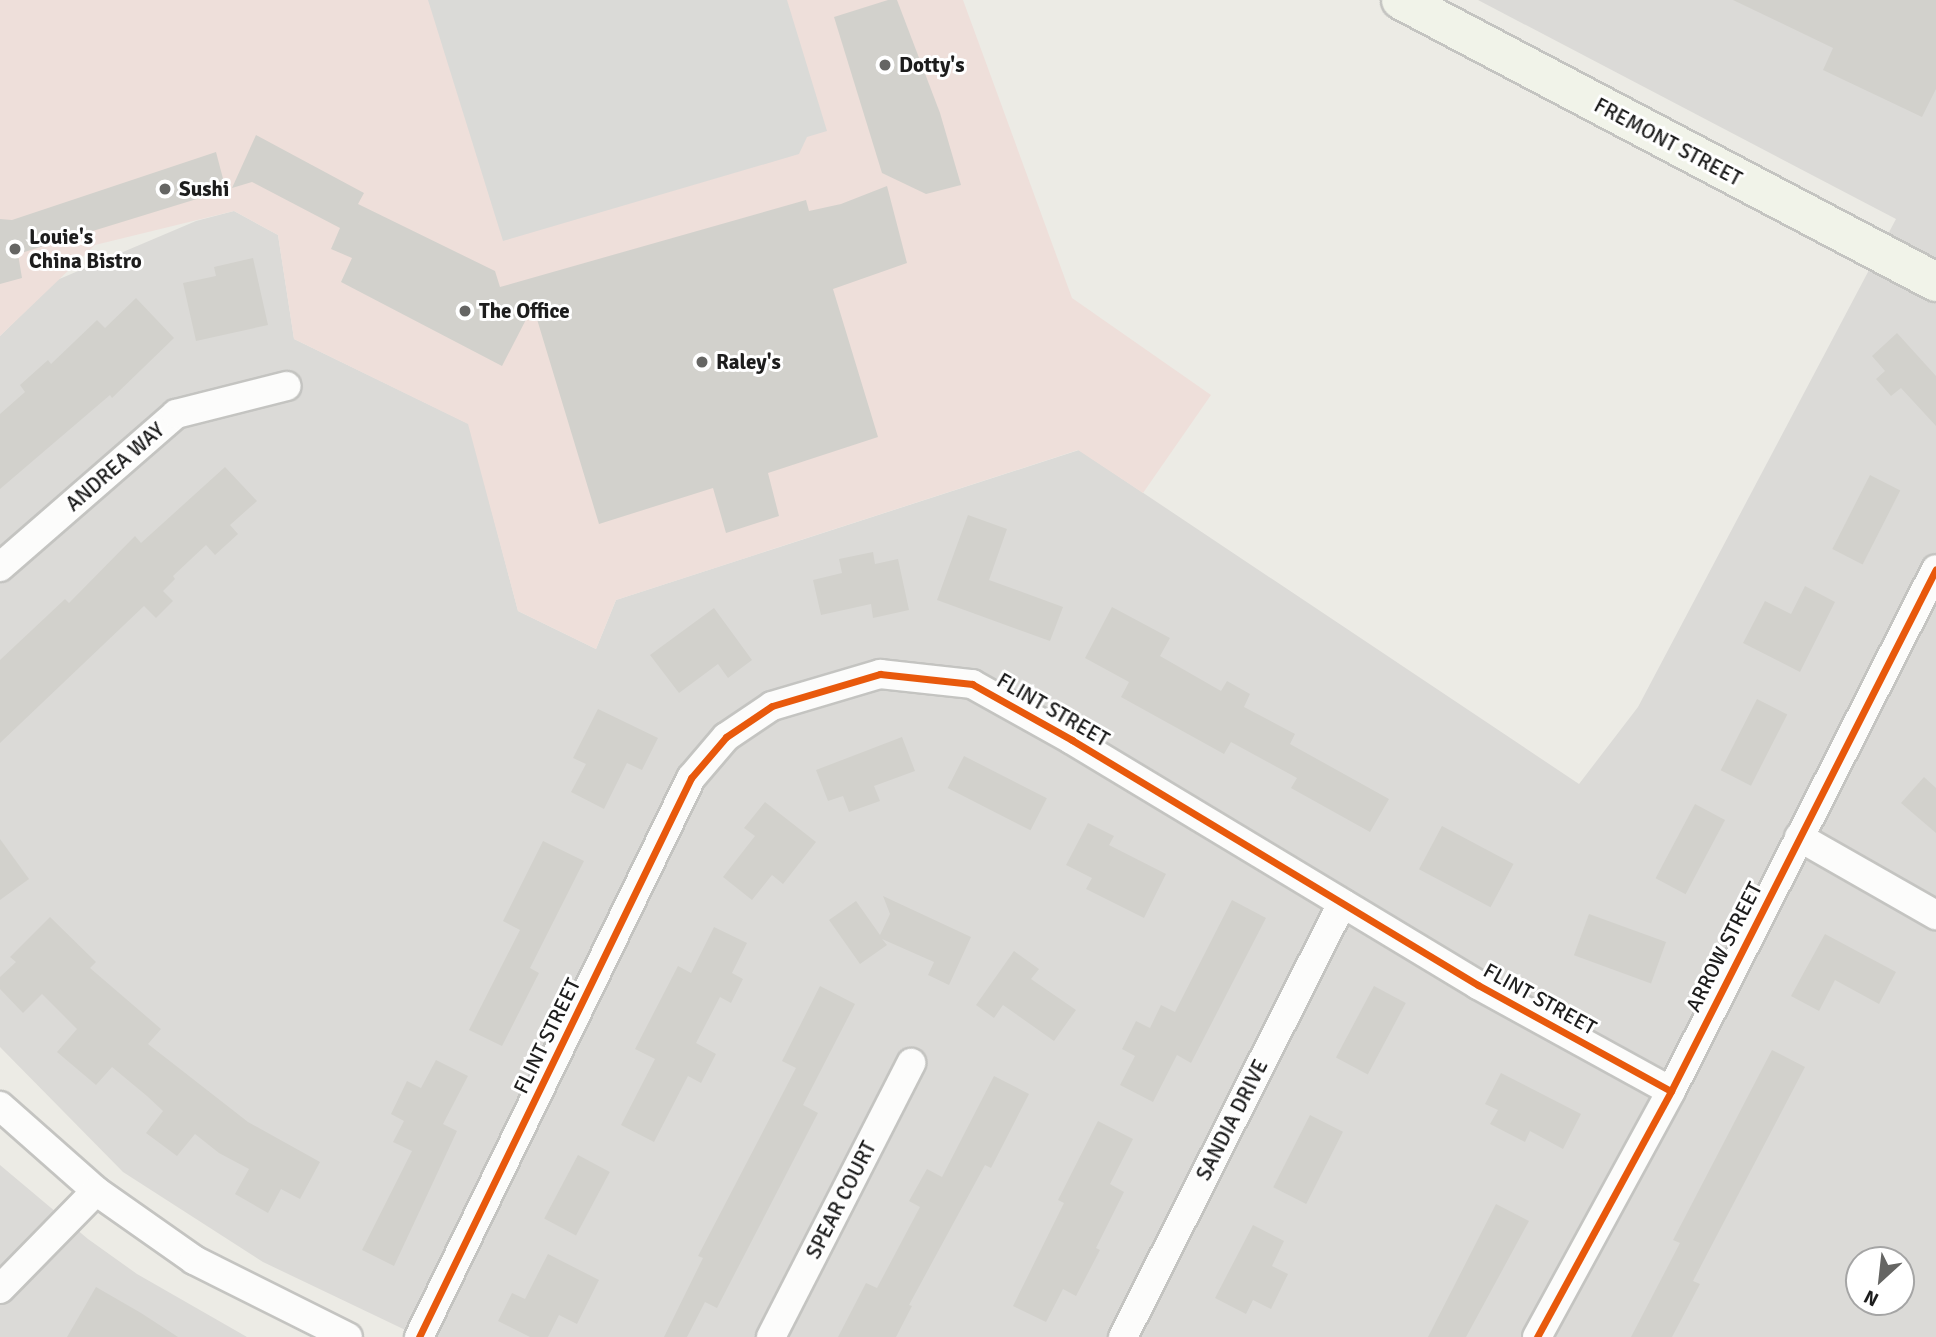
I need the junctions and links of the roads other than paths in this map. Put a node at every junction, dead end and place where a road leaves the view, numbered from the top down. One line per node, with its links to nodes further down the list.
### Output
1 (1401, 0): 2 (street, FREMONT STREET)
2 (1936, 282)
3 (287, 386): 4 (street, ANDREA WAY)
4 (0, 567)
5 (1936, 569): 6 (street, ARROW STREET)
6 (1799, 837): 8 (street); 10 (street, ARROW STREET)
7 (1342, 903): 10 (street, FLINT STREET); 15 (street, FLINT STREET); 17 (street, SANDIA DRIVE)
8 (1936, 915)
9 (911, 1063): 16 (street, SPEAR COURT)
10 (1671, 1091): 18 (street, ARROW STREET)
11 (0, 1106): 12 (street)
12 (96, 1191): 13 (street); 14 (street)
13 (0, 1289)
14 (348, 1337)
15 (419, 1337)
16 (771, 1337)
17 (1123, 1337)
18 (1537, 1337)

